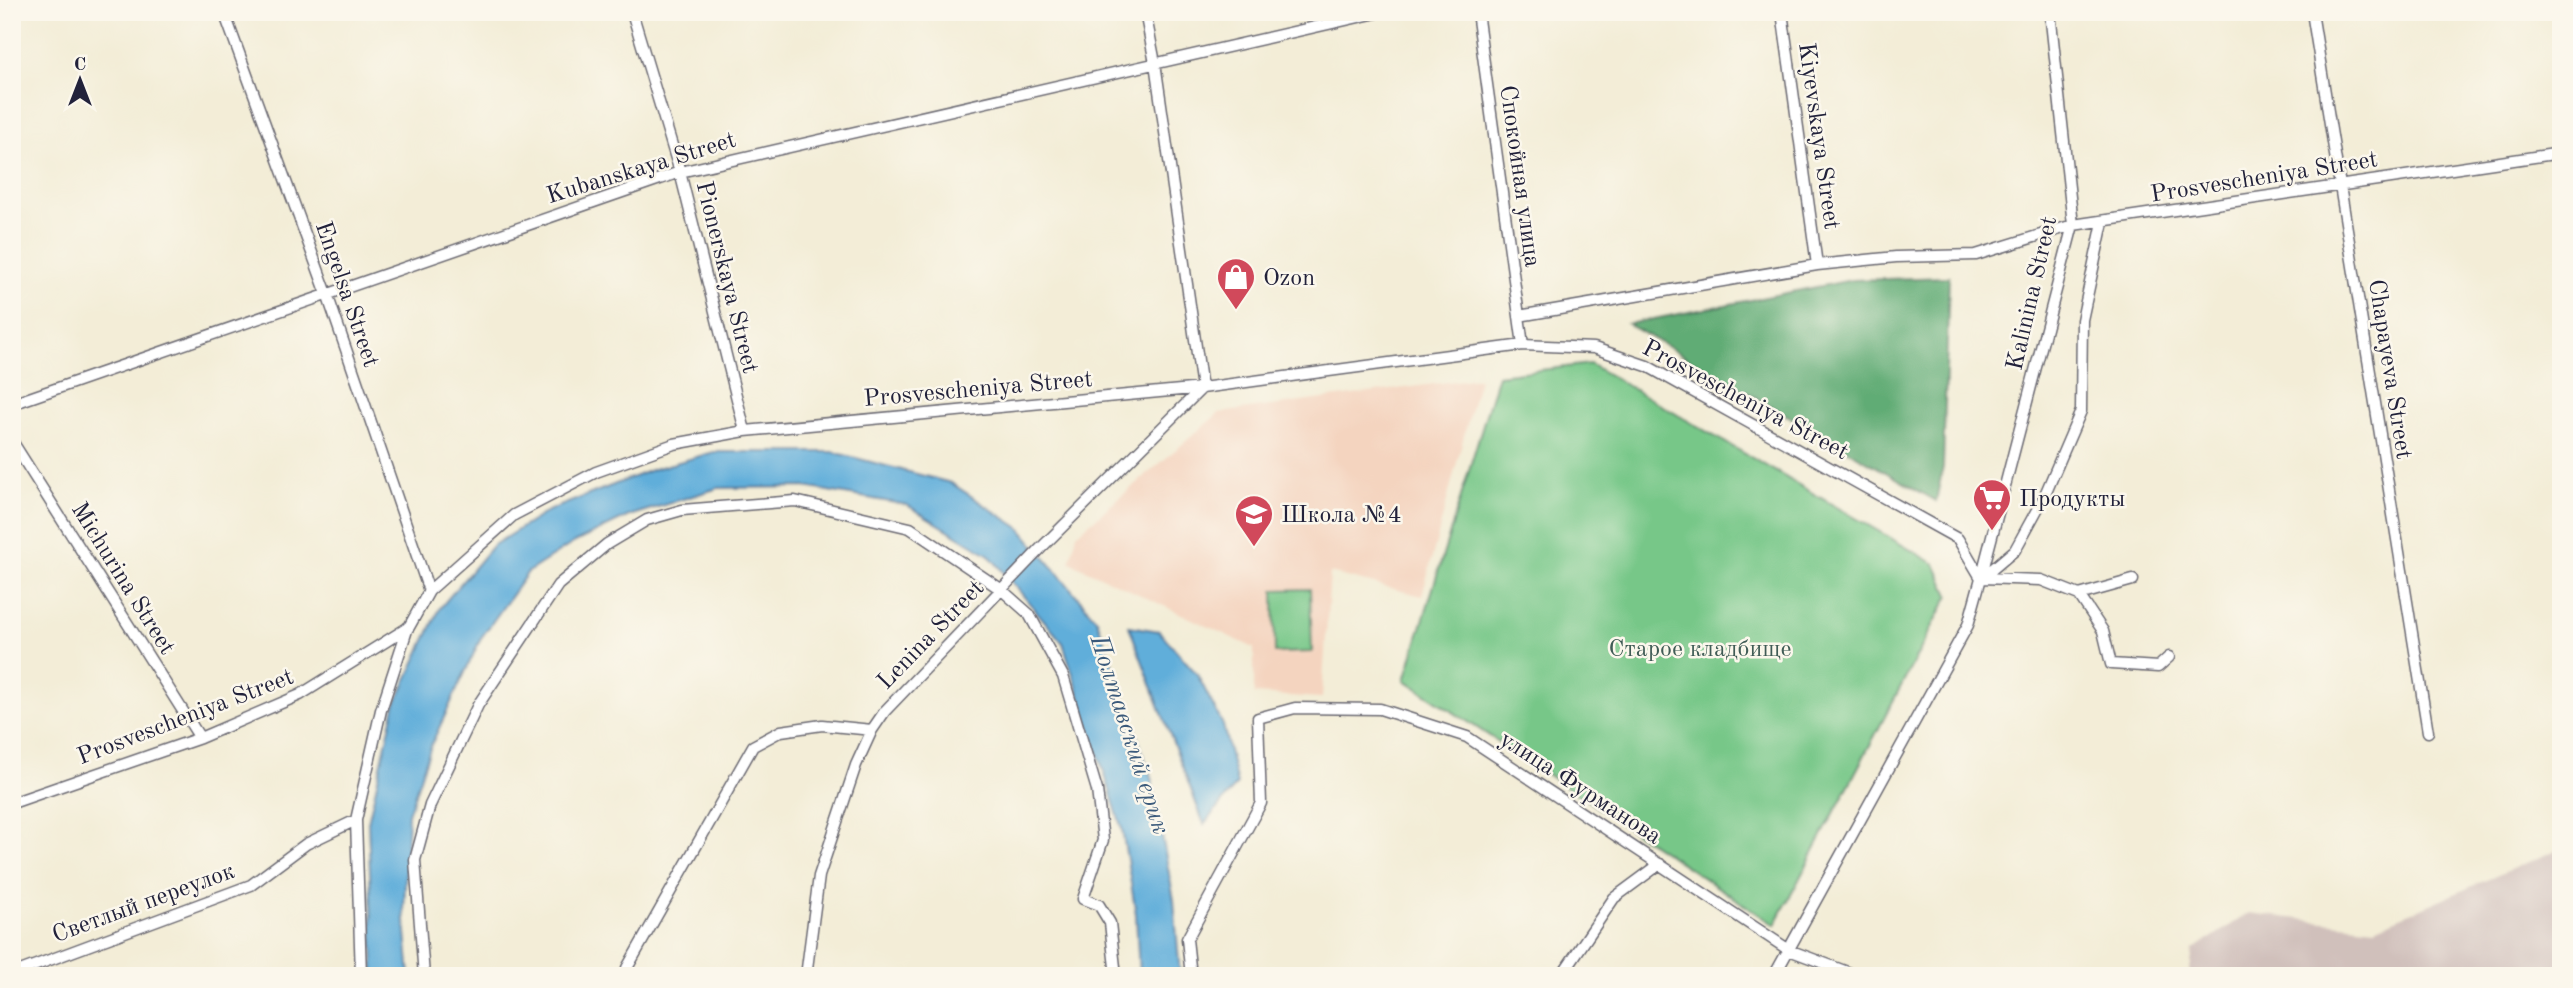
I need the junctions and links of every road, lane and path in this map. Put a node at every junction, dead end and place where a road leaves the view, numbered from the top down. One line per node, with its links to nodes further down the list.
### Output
1 (224, 12): 18 (street, Engelsa Street)
2 (632, 12): 13 (street, Pionerskaya Street)
3 (1145, 12): 11 (street)
4 (1381, 12): 11 (street, Kubanskaya Street)
5 (1477, 12): 19 (street, Спокойная улица)
6 (1783, 12): 17 (street, Kiyevskaya Street)
7 (2050, 12): 16 (street, Kalinina Street)
8 (2312, 12): 14 (street, Chapayeva Street)
9 (2560, 12): 10 (street)
10 (2561, 18)
11 (1155, 63): 13 (street, Kubanskaya Street); 21 (street)
12 (2561, 153): 14 (street, Prosvescheniya Street)
13 (680, 172): 18 (street, Kubanskaya Street); 23 (street, Pionerskaya Street)
14 (2340, 186): 15 (street, Prosvescheniya Street); 33 (street, Chapayeva Street)
15 (2103, 222): 16 (street, Prosvescheniya Street); 25 (street)
16 (2073, 225): 17 (street, Prosvescheniya Street); 25 (street, Kalinina Street)
17 (1817, 265): 19 (street, Prosvescheniya Street)
18 (327, 294): 22 (street, Kubanskaya Street); 28 (street, Engelsa Street)
19 (1519, 316): 20 (street, Спокойная улица)
20 (1523, 345): 21 (street, Prosvescheniya Street); 25 (street, Prosvescheniya Street)
21 (1202, 388): 23 (street, Prosvescheniya Street); 27 (street, Lenina Street)
22 (12, 404)
23 (745, 431): 28 (street, Prosvescheniya Street)
24 (12, 441): 34 (street, Michurina Street)
25 (1981, 578): 29 (street); 38 (street, Kalinina Street)
26 (2133, 580): 29 (street)
27 (1002, 590): 32 (street, Lenina Street); 41 (street); 44 (street)
28 (429, 591): 30 (street, Prosvescheniya Street)
29 (2079, 595): 31 (street)
30 (409, 627): 34 (street, Prosvescheniya Street); 36 (street)
31 (2169, 657)
32 (872, 730): 42 (street); 43 (street, Lenina Street)
33 (2428, 732)
34 (200, 738): 35 (street, Prosvescheniya Street)
35 (12, 803)
36 (356, 820): 39 (street, Светлый переулок); 40 (street)
37 (1660, 864): 38 (street, улица Фурманова); 45 (street, улица Фурманова); 46 (street)
38 (1789, 950): 47 (street, Kalinina Street); 48 (street, улица Фурманова)
39 (12, 974)
40 (361, 976)
41 (424, 976)
42 (626, 976)
43 (806, 976)
44 (1116, 976)
45 (1191, 976)
46 (1561, 976)
47 (1774, 976)
48 (1858, 976)

